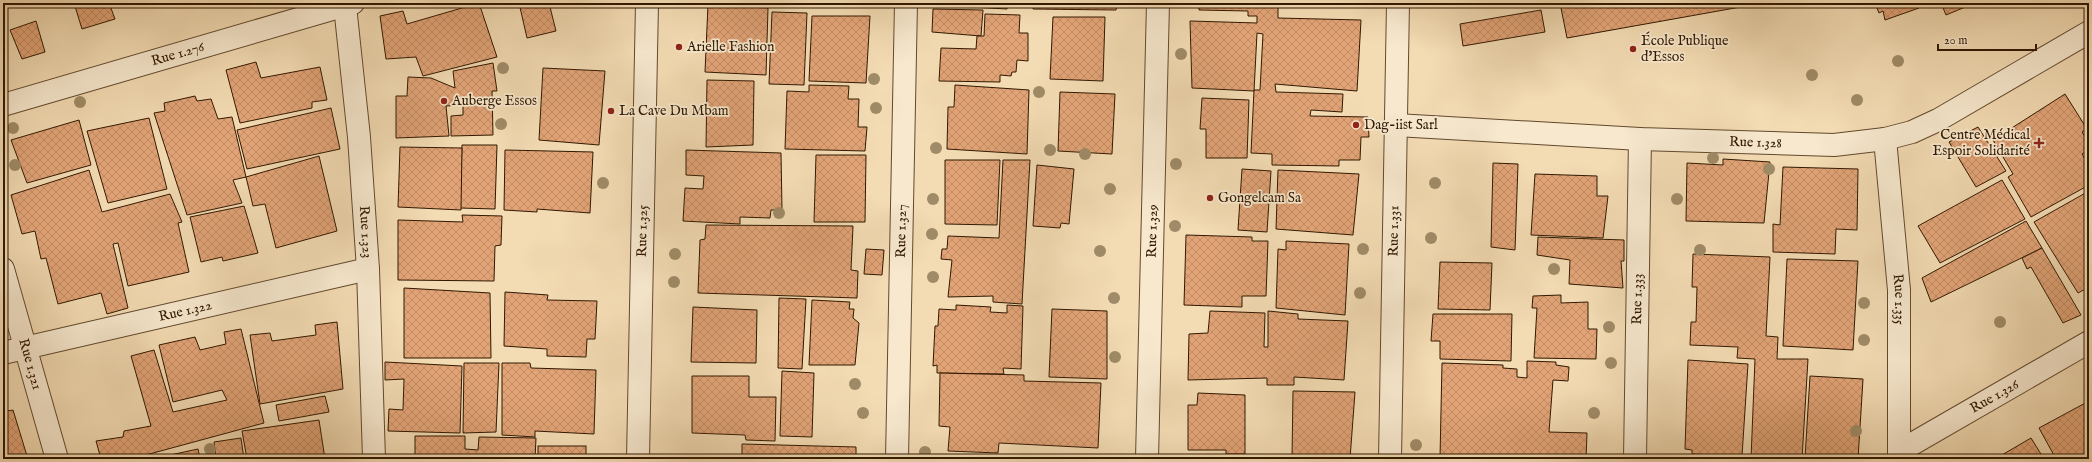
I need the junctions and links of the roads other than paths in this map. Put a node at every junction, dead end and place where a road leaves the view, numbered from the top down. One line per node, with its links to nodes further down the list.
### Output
1 (647, 3): 19 (street, Rue 1.325)
2 (906, 3): 20 (street, Rue 1.327)
3 (1158, 3): 21 (street, Rue 1.329)
4 (1398, 3): 8 (street, Rue 1.331)
5 (349, 5): 7 (street, Rue 1.276); 12 (street, Rue 1.323)
6 (2089, 32): 10 (street, Rue 1.328)
7 (3, 105)
8 (1396, 125): 9 (street, Rue 1.328); 22 (street, Rue 1.331)
9 (1640, 138): 10 (street, Rue 1.328); 23 (street, Rue 1.333)
10 (1885, 139): 16 (street, Rue 1.335)
11 (3, 269): 14 (street, Rue 1.321)
12 (368, 269): 14 (street, Rue 1.322); 18 (street, Rue 1.323)
13 (2089, 342): 16 (street, Rue 1.326)
14 (26, 347): 15 (street, Rue 1.322); 17 (street, Rue 1.321)
15 (3, 353)
16 (1900, 455)
17 (57, 459)
18 (374, 459)
19 (638, 459)
20 (897, 459)
21 (1147, 459)
22 (1390, 459)
23 (1634, 459)

